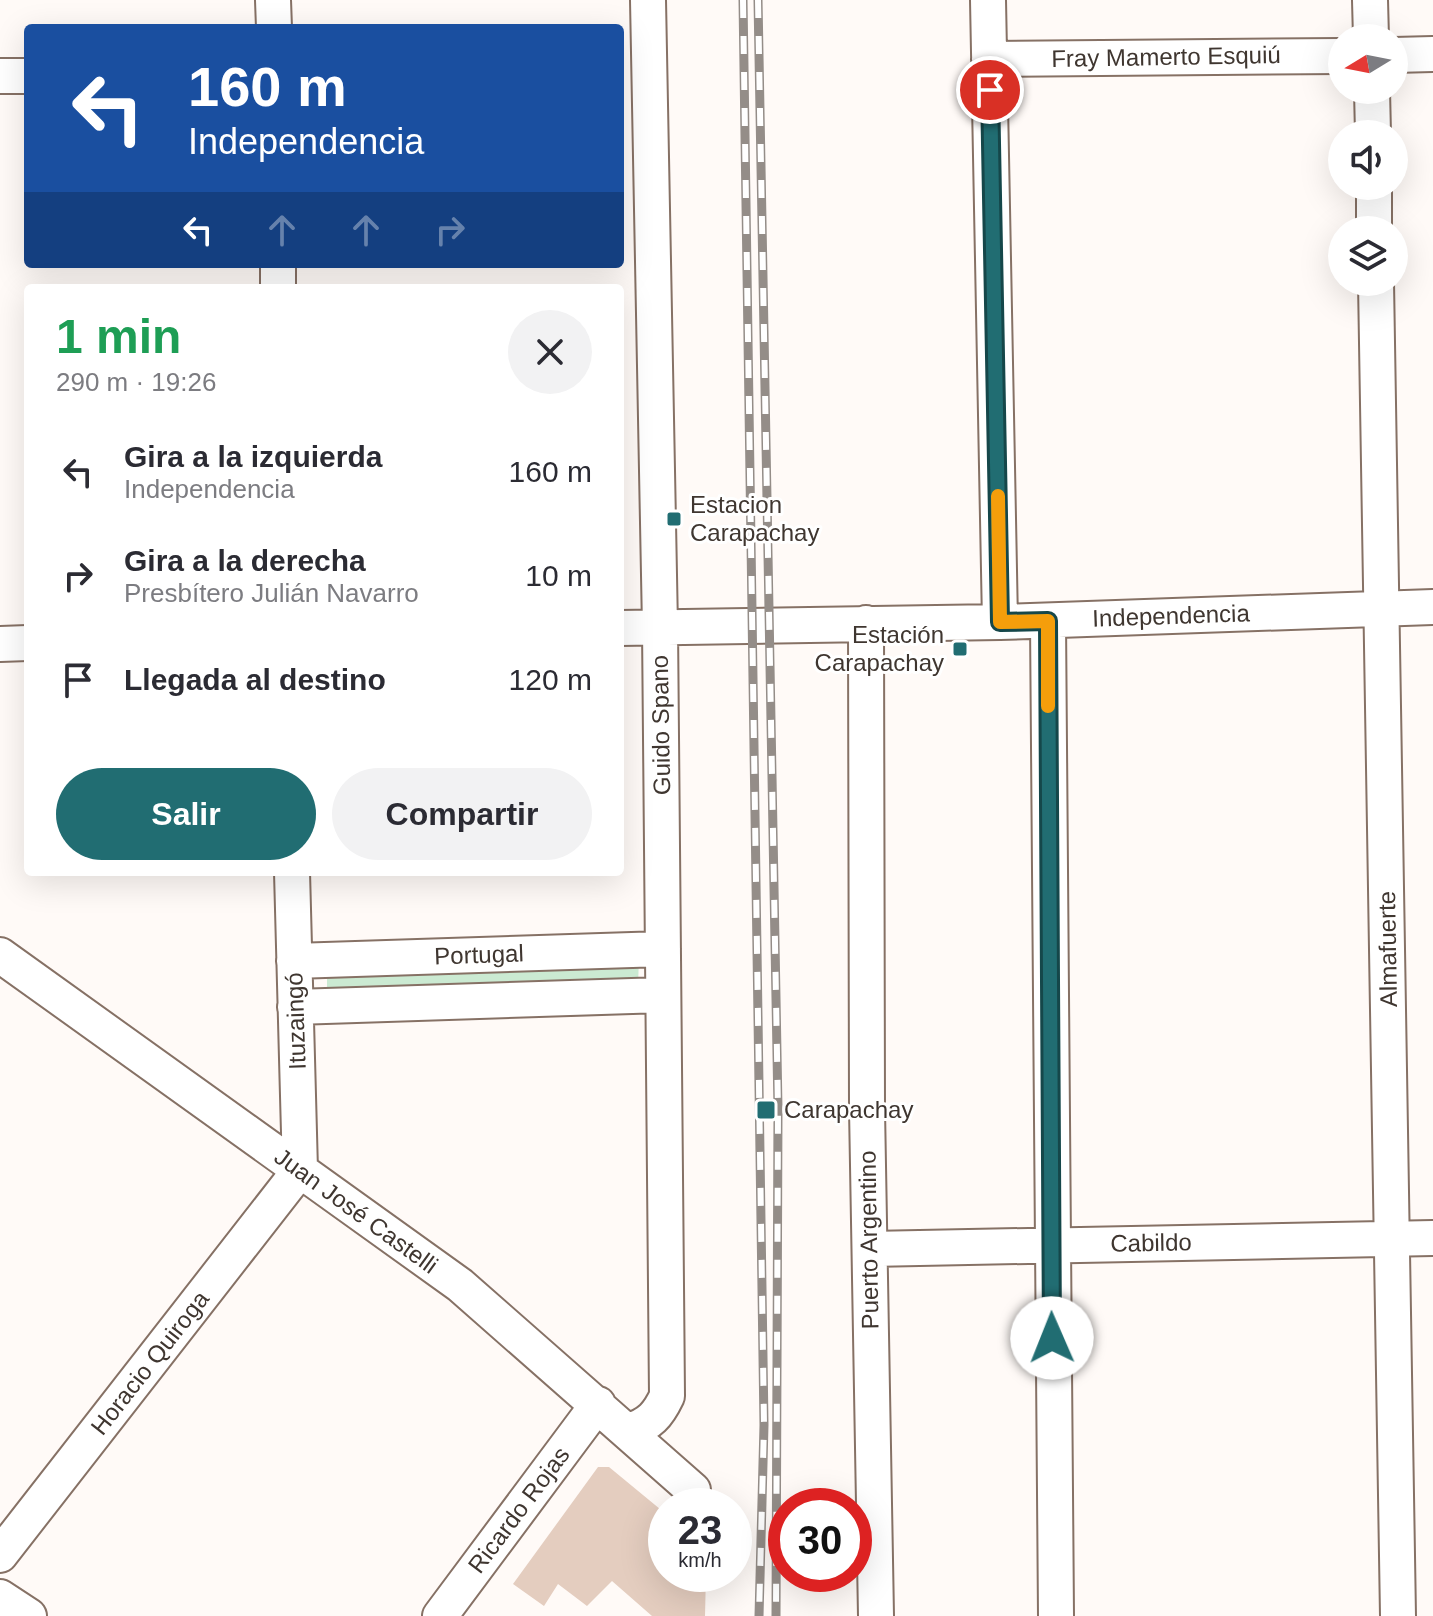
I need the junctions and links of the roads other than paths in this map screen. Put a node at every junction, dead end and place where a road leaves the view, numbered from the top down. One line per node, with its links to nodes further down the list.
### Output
1 (273, 0): 5 (street)
2 (648, 0): 11 (street, Guido Spano)
3 (988, 0): 10 (street)
4 (1370, 0): 6 (street)
5 (274, 24)
6 (1371, 24)
7 (1433, 54): 8 (street)
8 (1408, 55)
9 (1328, 56): 10 (street, Fray Mamerto Esquiú)
10 (989, 59): 18 (street)
11 (634, 70): 20 (street, Guido Spano)
12 (0, 76): 13 (street)
13 (24, 76)
14 (1376, 296): 15 (street, Almafuerte)
15 (1382, 607): 16 (street, Independencia); 17 (street, Independencia); 31 (street, Almafuerte)
16 (1433, 607)
17 (1048, 621): 18 (street, Independencia); 33 (street)
18 (1000, 622): 19 (street, Independencia)
19 (866, 623): 20 (street, Independencia); 34 (street, Puerto Argentino)
20 (660, 627): 21 (street, Independencia); 25 (street, Guido Spano)
21 (624, 628)
22 (24, 643): 23 (street)
23 (0, 644)
24 (292, 876): 27 (street, Ituzaingó)
25 (663, 949): 27 (street, Portugal); 28 (street, Guido Spano)
26 (0, 955): 30 (street, Juan José Castelli)
27 (294, 961): 29 (street, Ituzaingó)
28 (663, 995): 29 (street, Portugal); 36 (street, Guido Spano)
29 (295, 1007): 30 (street, Ituzaingó)
30 (300, 1170): 35 (street, Juan José Castelli); 38 (street, Horacio Quiroga)
31 (1392, 1238): 32 (street, Cabildo); 33 (street, Cabildo); 44 (street, Almafuerte)
32 (1433, 1238)
33 (1051, 1245): 34 (street, Cabildo); 43 (street)
34 (870, 1249): 42 (street, Puerto Argentino)
35 (598, 1404): 36 (street, Juan José Castelli); 41 (street, Ricardo Rojas)
36 (629, 1431): 37 (street, Juan José Castelli)
37 (691, 1488)
38 (0, 1555)
39 (0, 1597): 40 (street)
40 (29, 1616)
41 (440, 1616)
42 (876, 1616)
43 (1056, 1616)
44 (1398, 1616)

